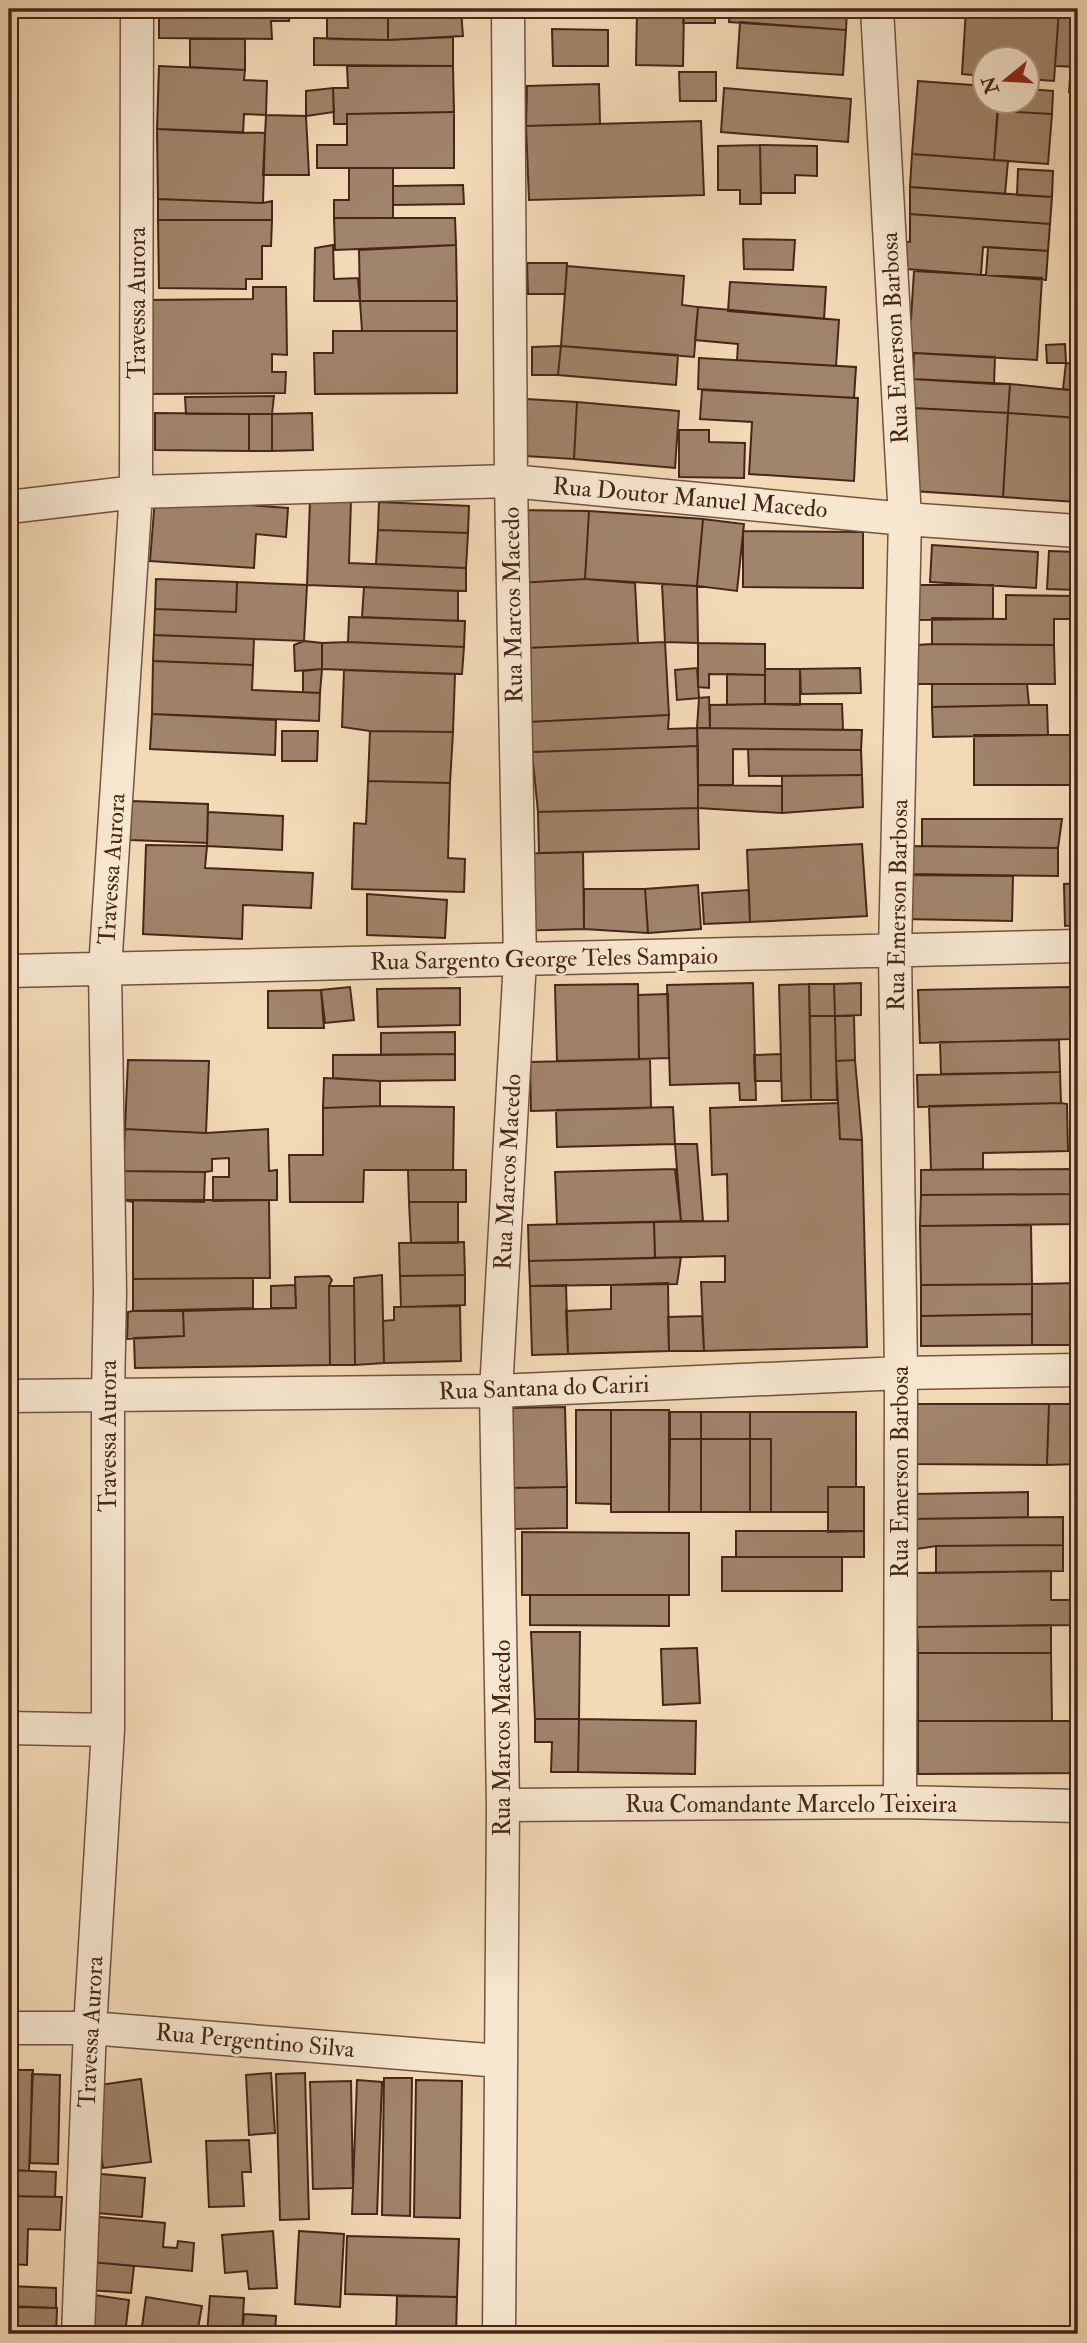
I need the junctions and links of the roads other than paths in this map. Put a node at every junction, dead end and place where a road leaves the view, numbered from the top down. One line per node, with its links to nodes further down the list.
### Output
1 (137, 9): 5 (street, Travessa Aurora)
2 (508, 9): 4 (street, Rua Marcos Macedo)
3 (877, 9): 7 (street, Rua Emerson Barbosa)
4 (511, 481): 5 (street, Rua Doutor Manuel Macedo); 7 (street, Rua Doutor Manuel Macedo); 11 (street, Rua Marcos Macedo)
5 (136, 492): 6 (street, Rua Doutor Manuel Macedo); 12 (street, Travessa Aurora)
6 (9, 507)
7 (905, 519): 8 (street, Rua Doutor Manuel Macedo); 10 (street, Rua Emerson Barbosa)
8 (1078, 531)
9 (1078, 946): 10 (street, Rua Sargento George Teles Sampaio)
10 (895, 950): 11 (street, Rua Sargento George Teles Sampaio); 15 (street, Rua Emerson Barbosa)
11 (520, 960): 12 (street, Rua Sargento George Teles Sampaio); 16 (street, Rua Marcos Macedo)
12 (106, 969): 13 (street, Rua Sargento George Teles Sampaio); 17 (street, Travessa Aurora)
13 (9, 971)
14 (1078, 1370): 15 (street, Rua Santana do Cariri)
15 (901, 1373): 16 (street, Rua Santana do Cariri); 21 (street, Rua Emerson Barbosa)
16 (496, 1391): 17 (street, Rua Santana do Cariri); 22 (street, Rua Marcos Macedo)
17 (108, 1395): 18 (street, Rua Santana do Cariri); 20 (street, Travessa Aurora)
18 (9, 1396)
19 (9, 1728): 20 (street)
20 (108, 1730): 25 (street, Travessa Aurora)
21 (900, 1802): 22 (street, Rua Comandante Marcelo Teixeira); 23 (street, Rua Comandante Marcelo Teixeira)
22 (503, 1805): 26 (street, Rua Marcos Macedo)
23 (1078, 1805)
24 (9, 2028): 25 (street, Rua Pergentino Silva)
25 (90, 2028): 26 (street, Rua Pergentino Silva); 27 (street, Travessa Aurora)
26 (500, 2061): 28 (street, Rua Marcos Macedo)
27 (78, 2334)
28 (499, 2334)

